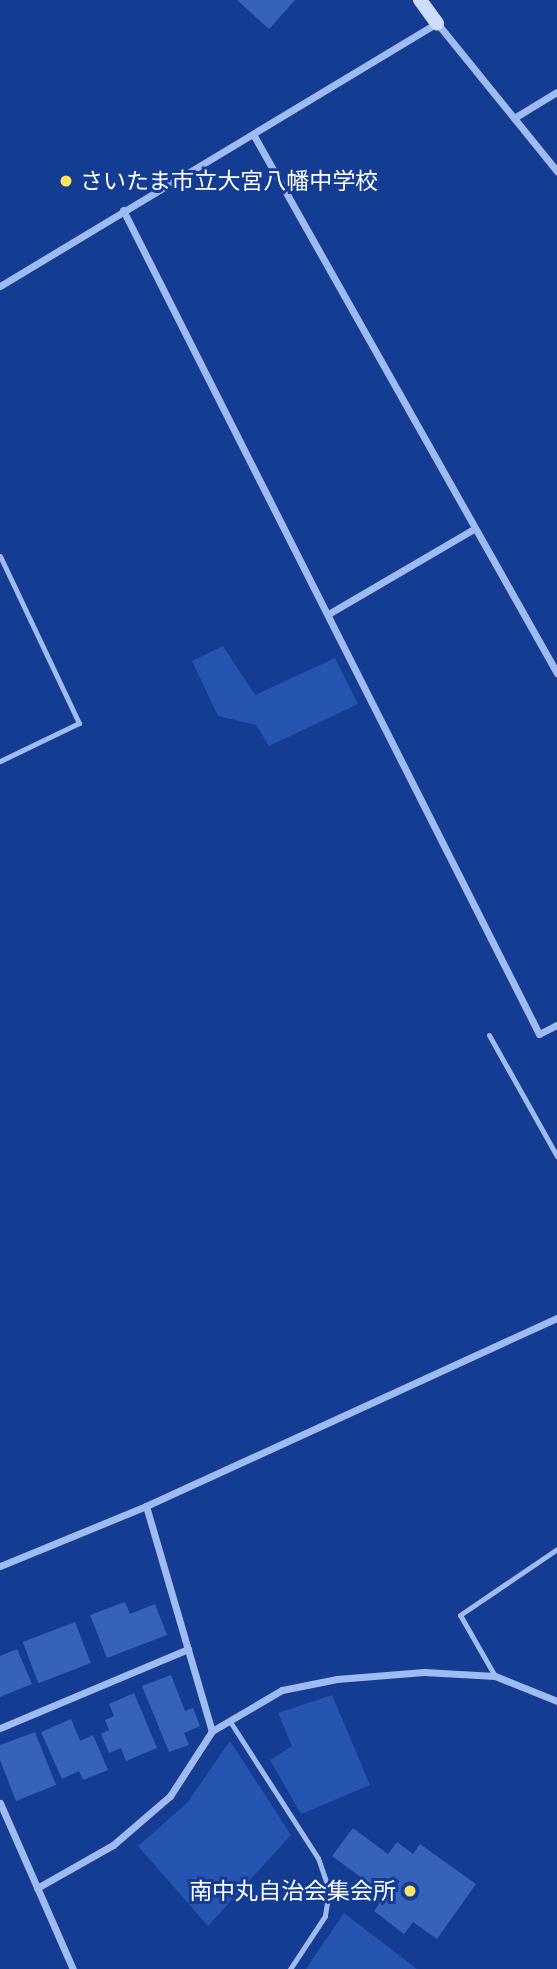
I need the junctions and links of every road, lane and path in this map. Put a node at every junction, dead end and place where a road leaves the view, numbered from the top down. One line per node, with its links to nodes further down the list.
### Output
1 (419, 0): 2 (street)
2 (437, 23): 4 (street); 5 (street)
3 (557, 92): 4 (street)
4 (514, 118): 6 (street)
5 (253, 134): 7 (street); 9 (street)
6 (557, 171)
7 (123, 209): 8 (street); 11 (street)
8 (0, 286)
9 (474, 529): 11 (street); 12 (street)
10 (0, 556): 13 (lane)
11 (330, 613): 14 (street)
12 (557, 673)
13 (0, 761)
14 (557, 1025)
15 (489, 1035): 16 (lane)
16 (557, 1156)
17 (556, 1319): 18 (street)
18 (146, 1506): 20 (street); 21 (street)
19 (557, 1549): 22 (lane)
20 (0, 1566)
21 (188, 1648): 25 (street); 26 (street)
22 (495, 1676): 23 (street); 24 (street)
23 (557, 1701)
24 (229, 1720): 26 (street); 30 (lane)
25 (0, 1728)
26 (212, 1731): 28 (street)
27 (0, 1803): 28 (street)
28 (37, 1888): 29 (street)
29 (73, 1969)
30 (290, 1969)

